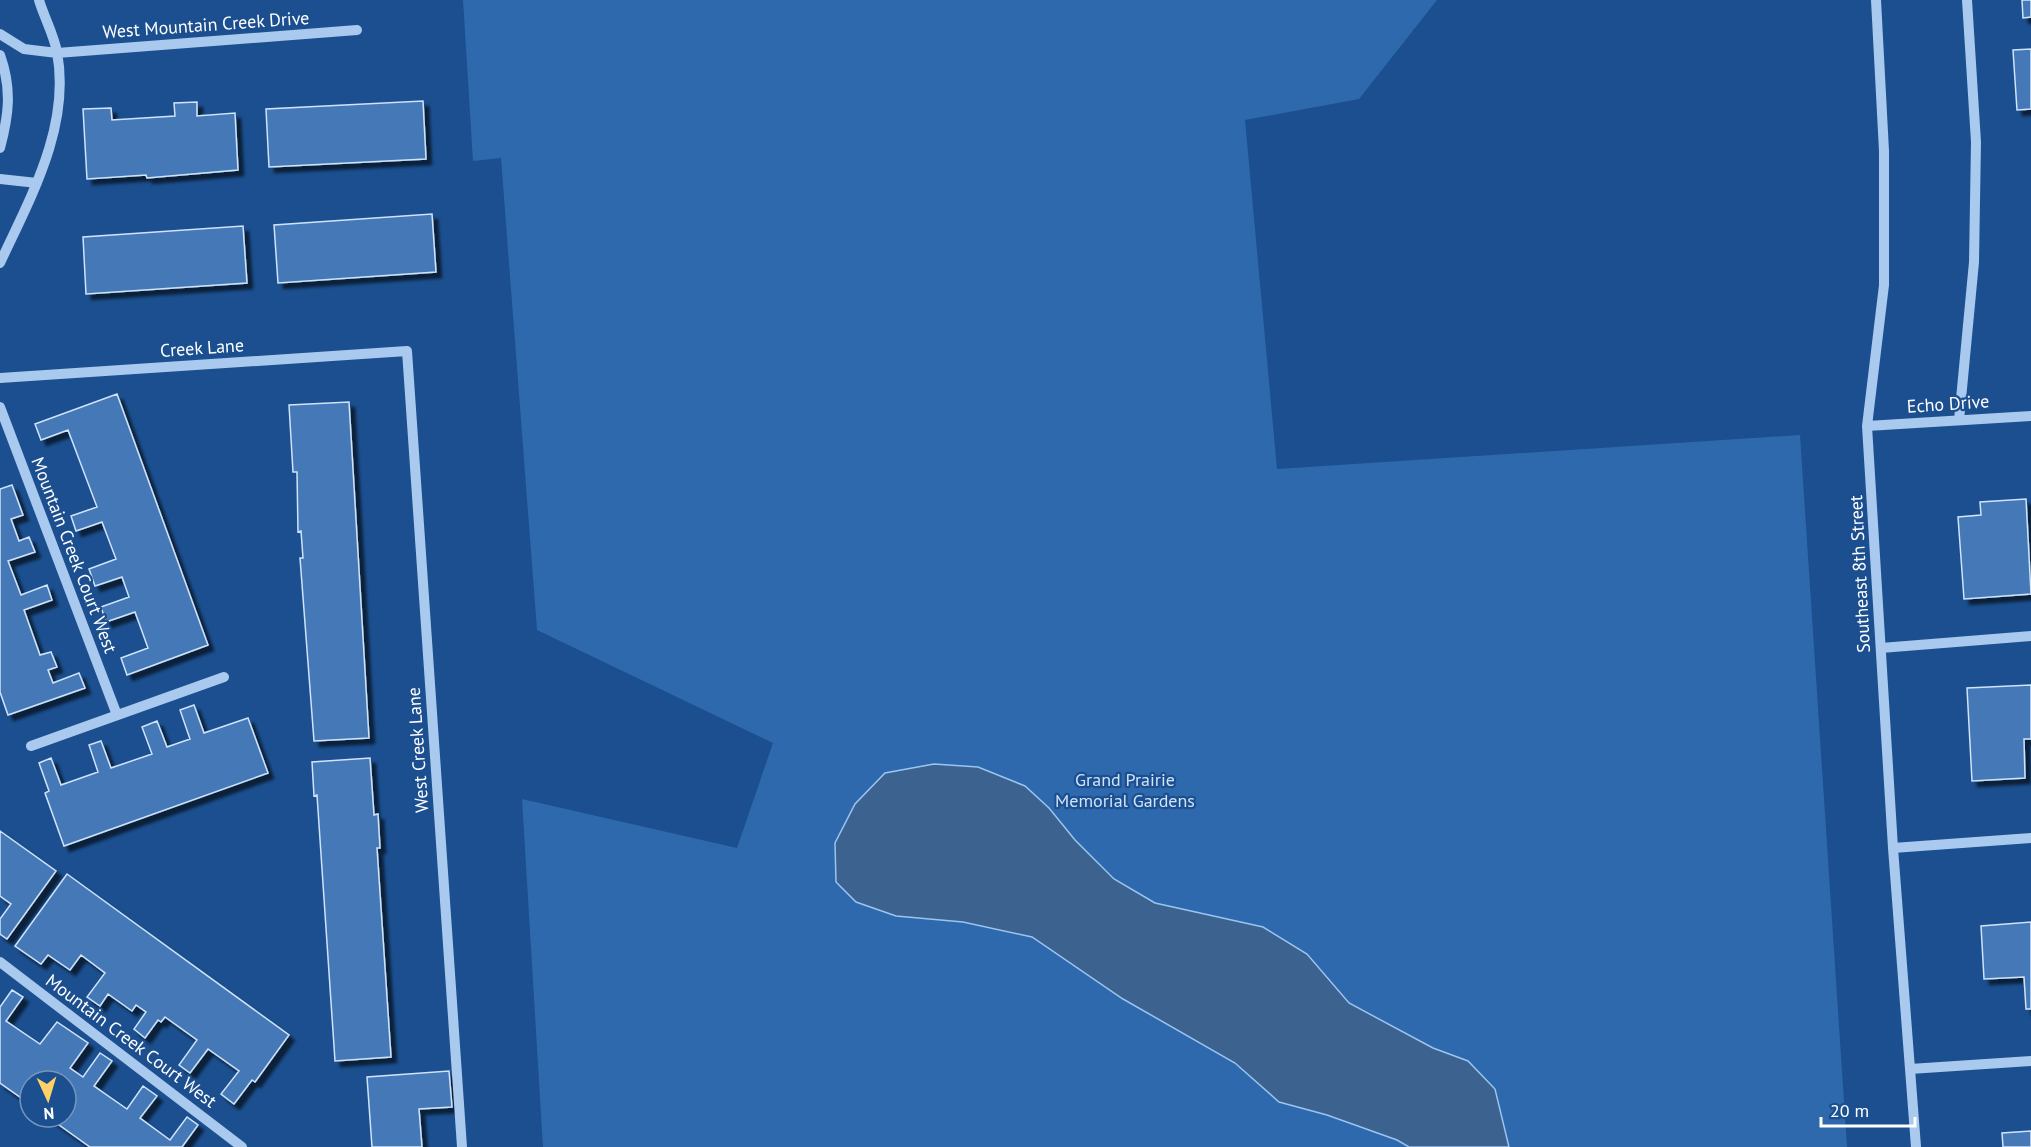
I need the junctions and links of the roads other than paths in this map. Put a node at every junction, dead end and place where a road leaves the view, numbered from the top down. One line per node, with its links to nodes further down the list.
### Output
1 (39, 0): 6 (street)
2 (1876, 0): 17 (street, Southeast 8th Street)
3 (1966, 0): 16 (street)
4 (357, 30): 6 (street, West Mountain Creek Drive)
5 (0, 34): 6 (street, West Mountain Creek Drive)
6 (57, 53): 10 (street)
7 (0, 56): 8 (street)
8 (0, 148)
9 (0, 179): 10 (street)
10 (37, 183): 11 (street)
11 (0, 263)
12 (407, 351): 13 (street, Creek Lane); 29 (street, West Creek Lane)
13 (0, 378)
14 (0, 407): 21 (street, Mountain Creek Court West)
15 (2031, 416): 16 (street, Echo Drive)
16 (1959, 420): 17 (street, Echo Drive)
17 (1868, 426): 19 (street, Southeast 8th Street)
18 (2031, 636): 19 (street)
19 (1881, 648): 24 (street, Southeast 8th Street)
20 (224, 676): 21 (street)
21 (117, 715): 22 (street)
22 (31, 746)
23 (2031, 838): 24 (street)
24 (1893, 848): 27 (street, Southeast 8th Street)
25 (0, 962): 28 (street, Mountain Creek Court West)
26 (2031, 1061): 27 (street)
27 (1910, 1069): 30 (street, Southeast 8th Street)
28 (242, 1147)
29 (462, 1147)
30 (1916, 1147)

